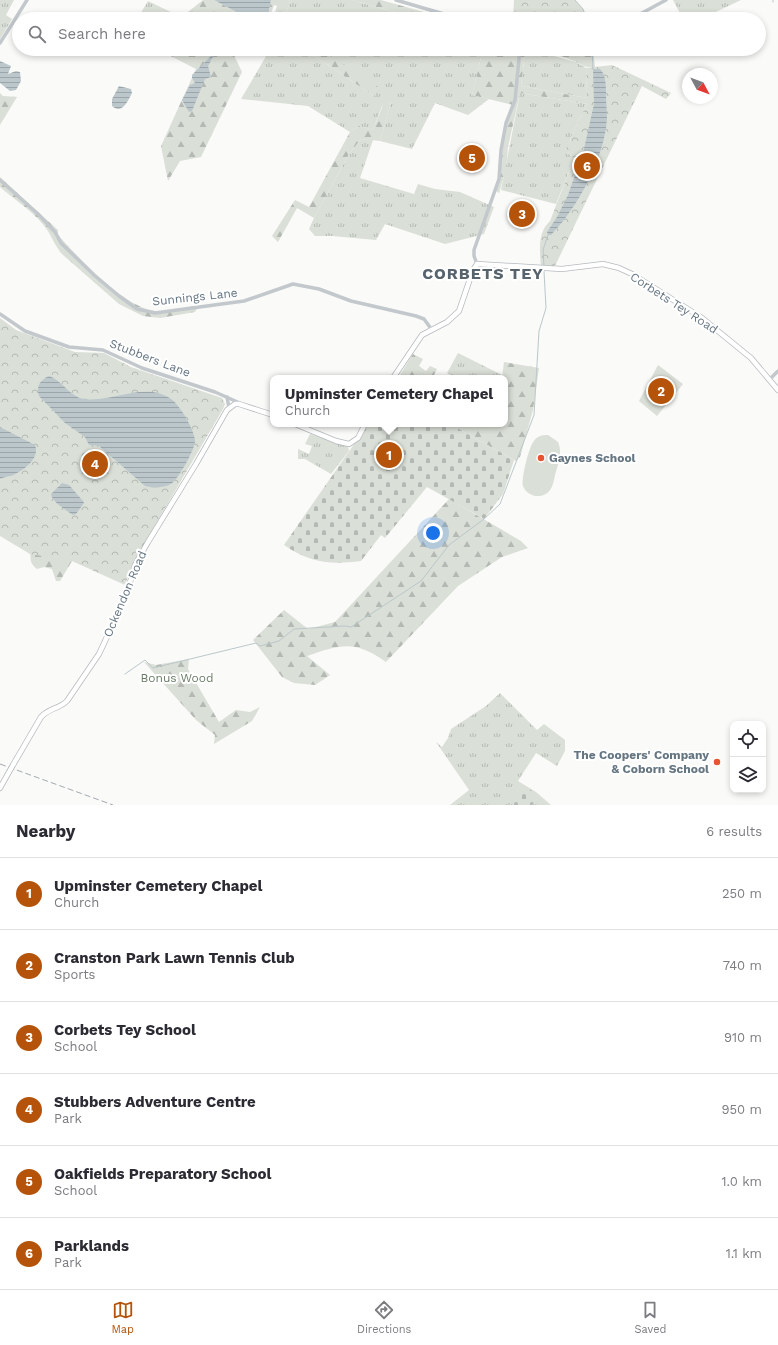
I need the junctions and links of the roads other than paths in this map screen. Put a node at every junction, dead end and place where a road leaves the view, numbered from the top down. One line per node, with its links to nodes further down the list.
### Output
1 (27, 0): 4 (street)
2 (396, 0): 5 (street)
3 (666, 0): 6 (street)
4 (19, 12)
5 (438, 12)
6 (643, 12)
7 (12, 24): 8 (street)
8 (0, 43)
9 (519, 56): 11 (street)
10 (0, 180): 13 (street, Sunnings Lane)
11 (477, 264): 13 (main road); 16 (main road, Corbets Tey Road)
12 (0, 314): 18 (street, Stubbers Lane)
13 (432, 330): 15 (main road)
14 (778, 371): 16 (street)
15 (395, 375)
16 (769, 380): 17 (main road, Corbets Tey Road)
17 (778, 390)
18 (227, 397): 19 (street, Stubbers Lane); 20 (street)
19 (243, 404): 20 (main road); 21 (main road)
20 (229, 408): 24 (main road, Ockendon Road, bridge)
21 (270, 414)
22 (303, 427): 23 (main road)
23 (364, 427)
24 (0, 788)

